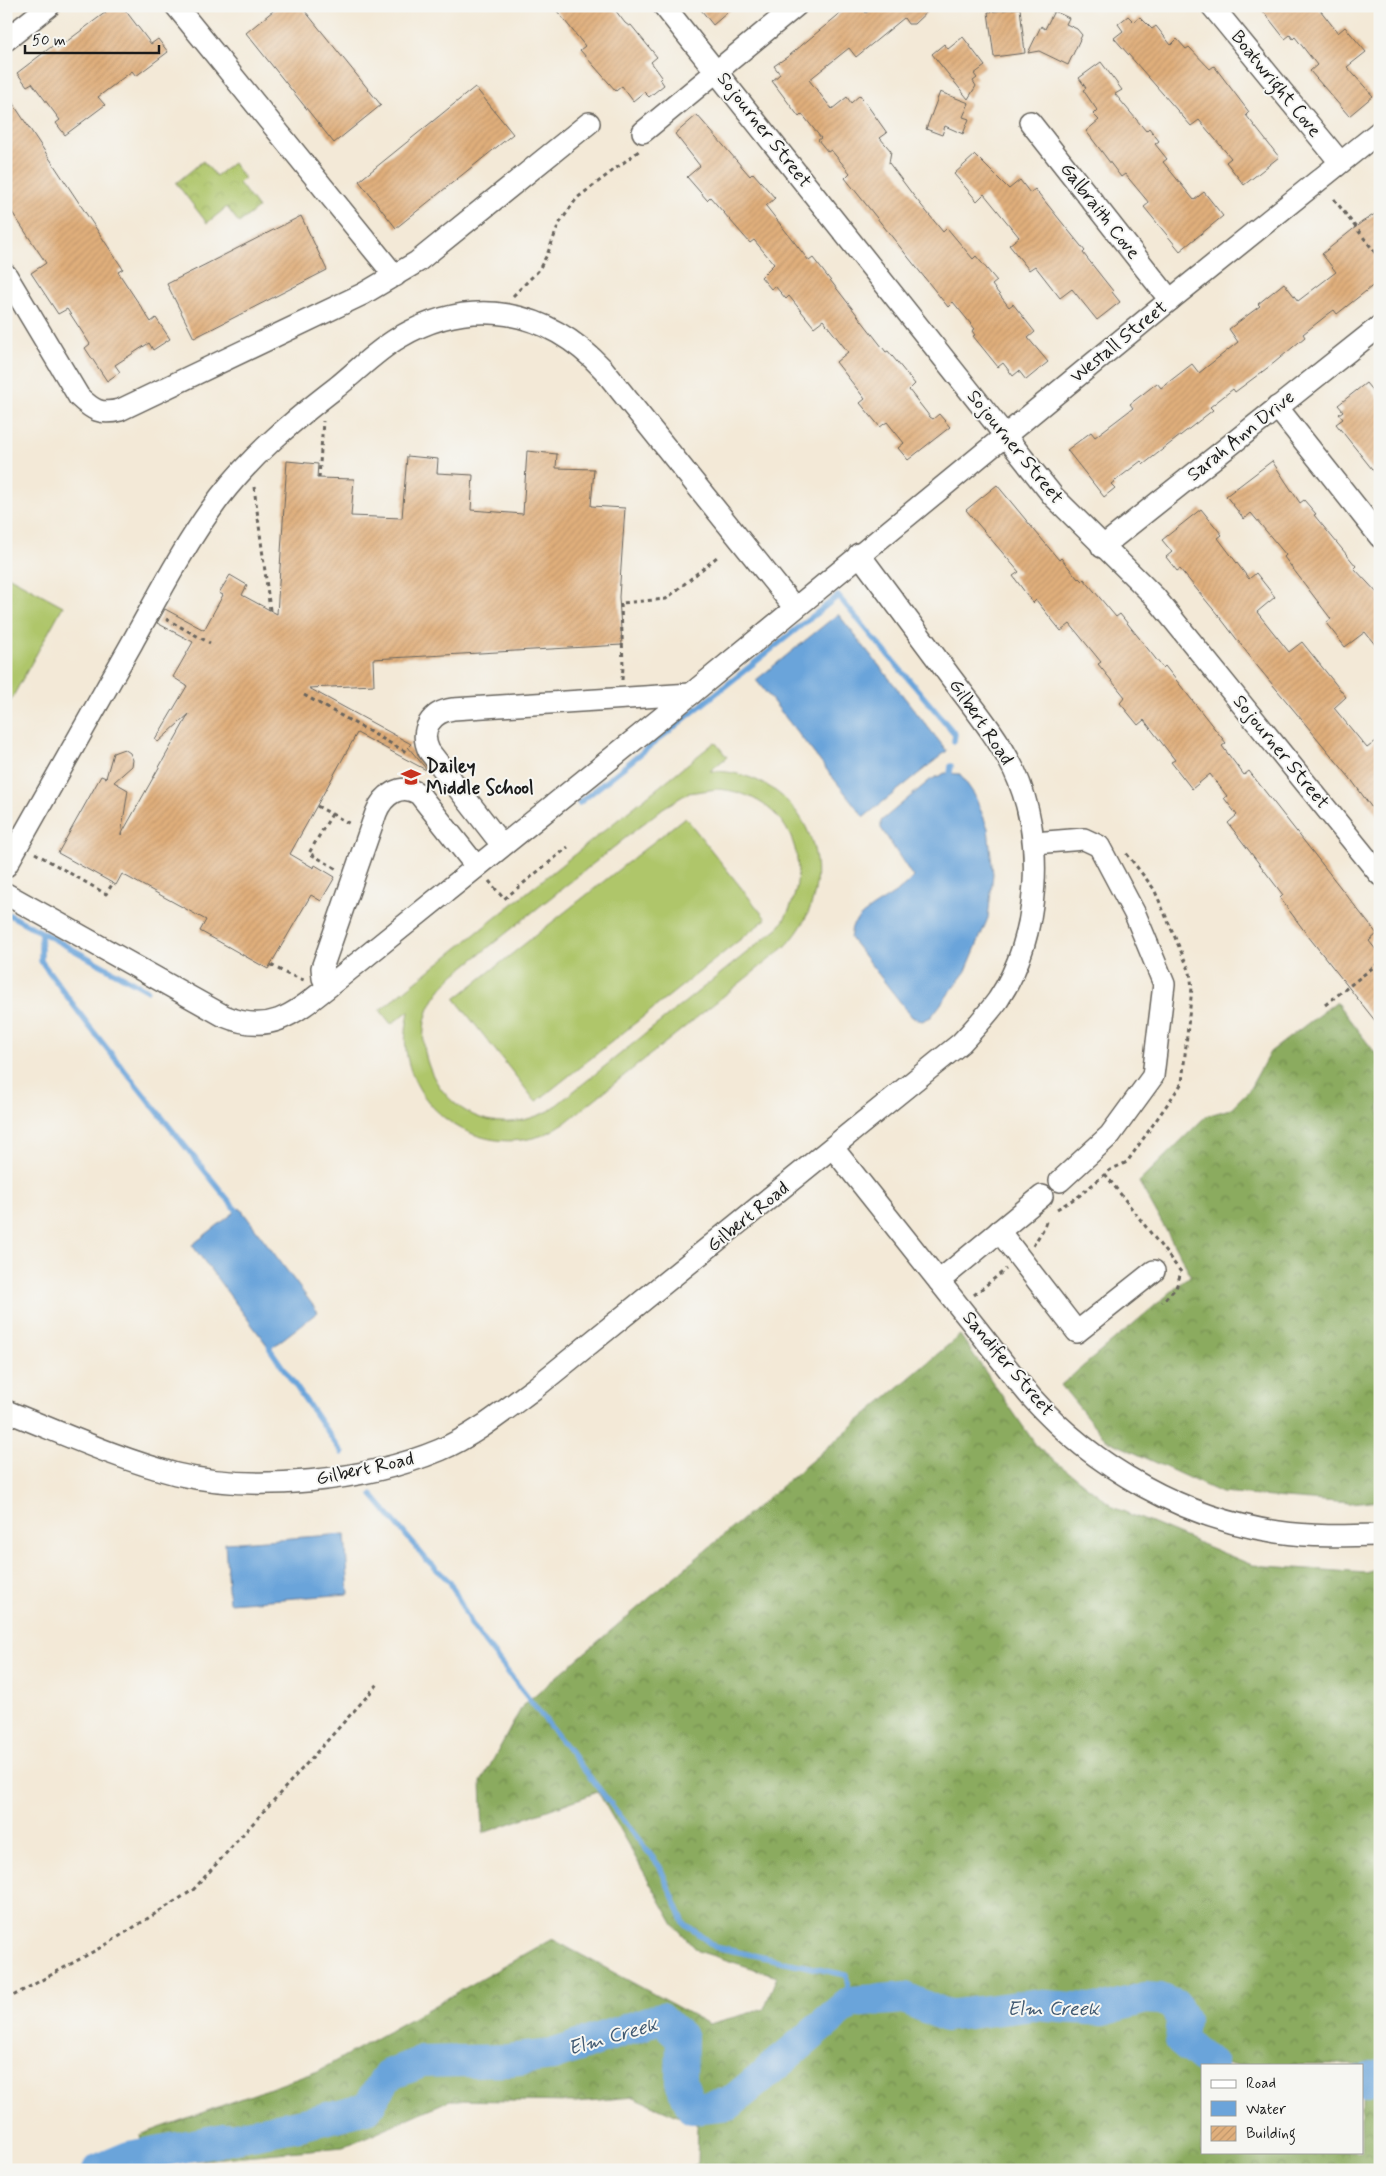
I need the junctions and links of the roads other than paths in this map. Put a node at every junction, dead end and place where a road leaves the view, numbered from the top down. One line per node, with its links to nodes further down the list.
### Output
1 (49, 6): 6 (street)
2 (176, 6): 14 (street)
3 (664, 6): 7 (street, Sojourner Street)
4 (796, 6): 7 (street)
5 (1212, 6): 12 (street, Boatwright Cove)
6 (6, 40)
7 (717, 71): 11 (street); 18 (street, Sojourner Street)
8 (1030, 122): 15 (street, Galbraith Cove)
9 (589, 123): 14 (street)
10 (1380, 132): 12 (street, Westall Street)
11 (642, 141)
12 (1340, 162): 15 (street, Westall Street)
13 (6, 275): 14 (street)
14 (395, 276)
15 (1170, 300): 18 (street, Westall Street)
16 (1380, 326): 17 (street, Sarah Ann Drive)
17 (1277, 408): 19 (street); 20 (street, Sarah Ann Drive)
18 (1005, 435): 20 (street, Sojourner Street); 21 (street, Westall Street)
19 (1380, 537)
20 (1102, 547): 28 (street, Sojourner Street)
21 (859, 554): 22 (street, Westall Street); 24 (street, Gilbert Road)
22 (794, 607): 23 (street, Westall Street); 26 (street)
23 (691, 694): 25 (street, Westall Street); 25 (street)
24 (1034, 843): 31 (street, Gilbert Road); 32 (street)
25 (502, 845): 27 (street, Westall Street)
26 (6, 866)
27 (482, 872): 30 (street, Westall Street); 30 (street)
28 (1380, 875)
29 (6, 894): 30 (street, Westall Street)
30 (328, 987)
31 (833, 1148): 36 (street, Sandifer Street); 37 (street, Gilbert Road)
32 (1060, 1181)
33 (1042, 1196): 34 (street)
34 (999, 1231): 35 (street); 36 (street)
35 (1154, 1270)
36 (939, 1281): 38 (street, Sandifer Street)
37 (6, 1411)
38 (1380, 1535)

